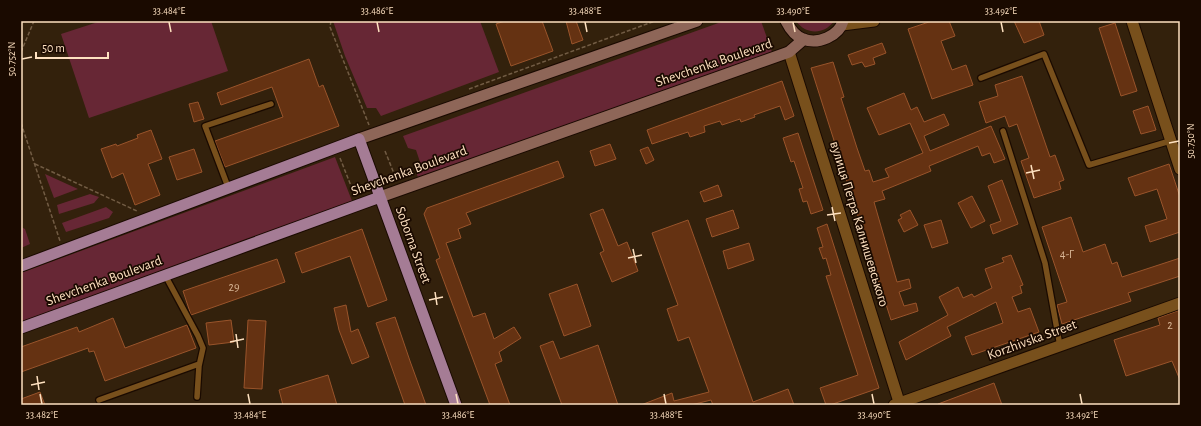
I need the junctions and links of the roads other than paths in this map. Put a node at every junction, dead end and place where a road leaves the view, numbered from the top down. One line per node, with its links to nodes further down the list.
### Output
1 (696, 21): 11 (main road)
2 (786, 21): 6 (main road)
3 (874, 21): 5 (street)
4 (1132, 21): 12 (street)
5 (843, 23): 6 (main road)
6 (804, 40): 7 (main road, Shevchenka Boulevard)
7 (790, 52): 15 (main road, Shevchenka Boulevard); 24 (street, вулиця Петра Калнишевського)
8 (981, 78): 12 (lane)
9 (271, 104): 14 (lane)
10 (1003, 131): 20 (lane)
11 (360, 139): 14 (main road); 15 (main road, Soborna Street)
12 (1170, 140): 13 (street)
13 (1180, 169)
14 (228, 187): 16 (main road)
15 (380, 197): 17 (main road, Shevchenka Boulevard); 25 (main road, Soborna Street)
16 (21, 266)
17 (165, 274): 19 (main road, Shevchenka Boulevard); 21 (lane)
18 (1180, 303): 20 (street, Korzhivska Street)
19 (21, 328)
20 (1060, 346): 24 (street, Korzhivska Street)
21 (199, 364): 22 (lane); 23 (lane)
22 (197, 397)
23 (99, 400)
24 (898, 404)
25 (456, 405)

